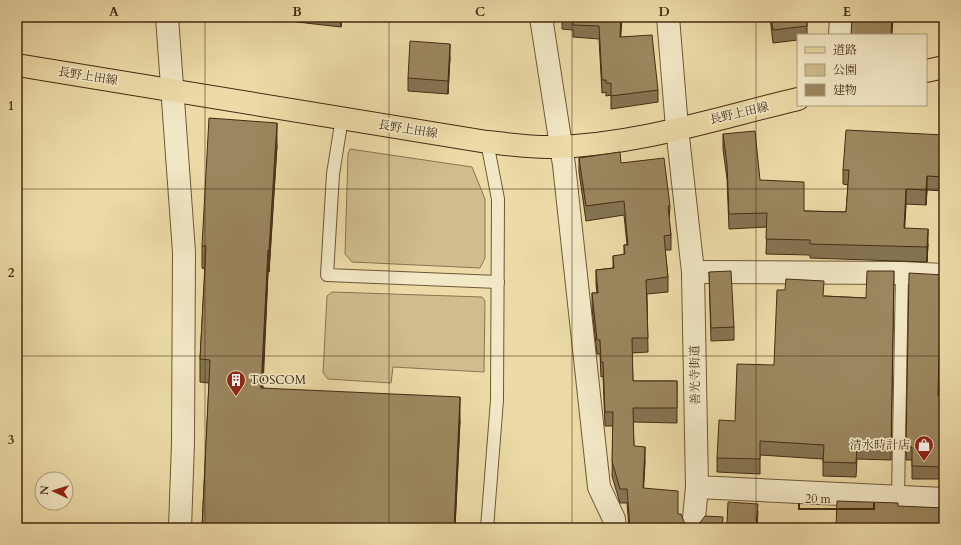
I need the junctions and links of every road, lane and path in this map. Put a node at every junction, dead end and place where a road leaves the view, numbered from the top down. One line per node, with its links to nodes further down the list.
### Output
1 (167, 17): 9 (street)
2 (541, 17): 14 (street)
3 (668, 17): 12 (street, 善光寺街道)
4 (841, 17): 5 (street)
5 (840, 34)
6 (17, 65): 9 (main road, 長野上田線)
7 (944, 67): 8 (main road)
8 (927, 70)
9 (173, 90): 11 (main road, 長野上田線); 22 (street)
10 (797, 99): 12 (main road, 長野上田線)
11 (342, 118): 13 (main road, 長野上田線); 18 (lane)
12 (677, 128): 14 (main road, 長野上田線); 15 (street, 善光寺街道)
13 (487, 142): 14 (main road, 長野上田線); 18 (lane)
14 (561, 147): 24 (street)
15 (693, 272): 16 (street); 19 (street, 善光寺街道)
16 (902, 273): 17 (street); 20 (lane)
17 (944, 275)
18 (498, 282): 23 (lane)
19 (697, 487): 20 (street); 25 (street, 善光寺街道)
20 (898, 497): 21 (street)
21 (944, 499)
22 (180, 528)
23 (487, 528)
24 (615, 528)
25 (693, 528)

